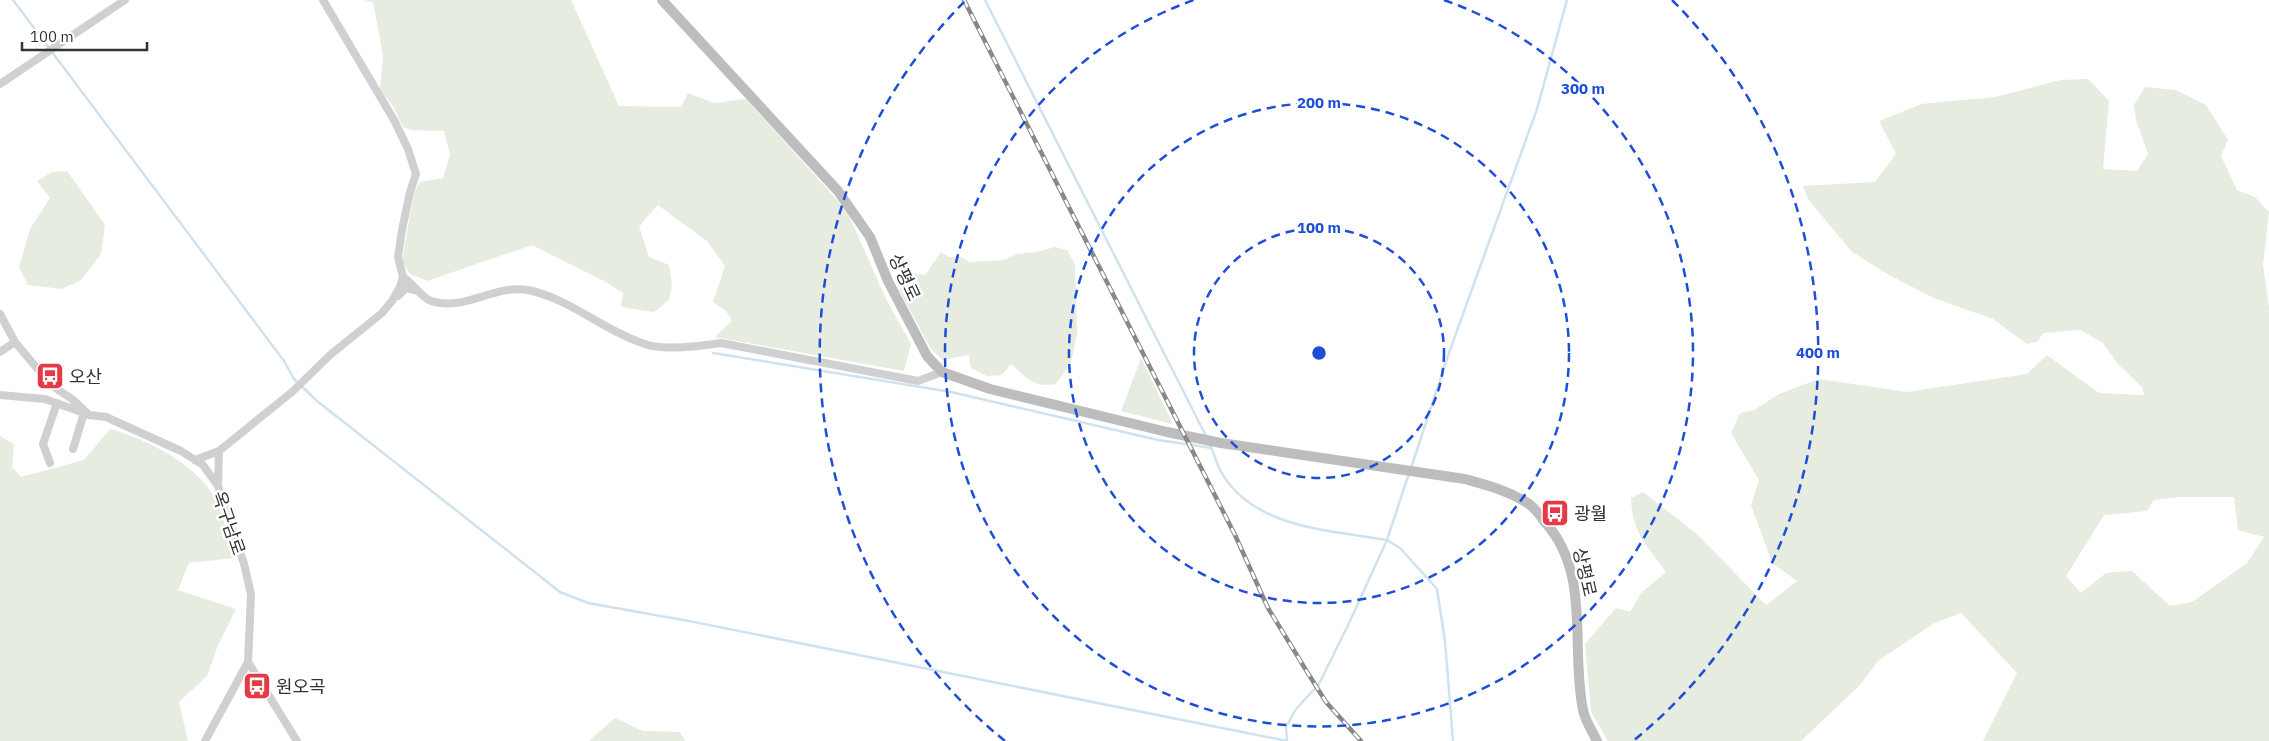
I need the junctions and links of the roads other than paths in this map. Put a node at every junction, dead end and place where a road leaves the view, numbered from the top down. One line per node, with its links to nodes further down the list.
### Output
1 (125, 0): 4 (street)
2 (323, 0): 5 (street)
3 (662, 0): 11 (main road, 상평로)
4 (0, 84)
5 (403, 277): 6 (street); 7 (street)
6 (418, 291): 7 (street); 11 (street)
7 (392, 302): 16 (street)
8 (0, 314): 9 (street)
9 (15, 342): 10 (street); 14 (street)
10 (0, 352)
11 (942, 372): 23 (main road, 상평로)
12 (0, 395): 13 (street, 옥구남로)
13 (58, 404): 14 (street, 옥구남로); 18 (street)
14 (86, 414): 15 (street); 17 (street, 옥구남로)
15 (74, 449)
16 (219, 452): 17 (street); 19 (street)
17 (195, 460): 19 (street, 옥구남로)
18 (50, 463)
19 (218, 486): 20 (street, 옥구남로)
20 (248, 662): 21 (street); 22 (street)
21 (205, 741)
22 (297, 741)
23 (1597, 741)

